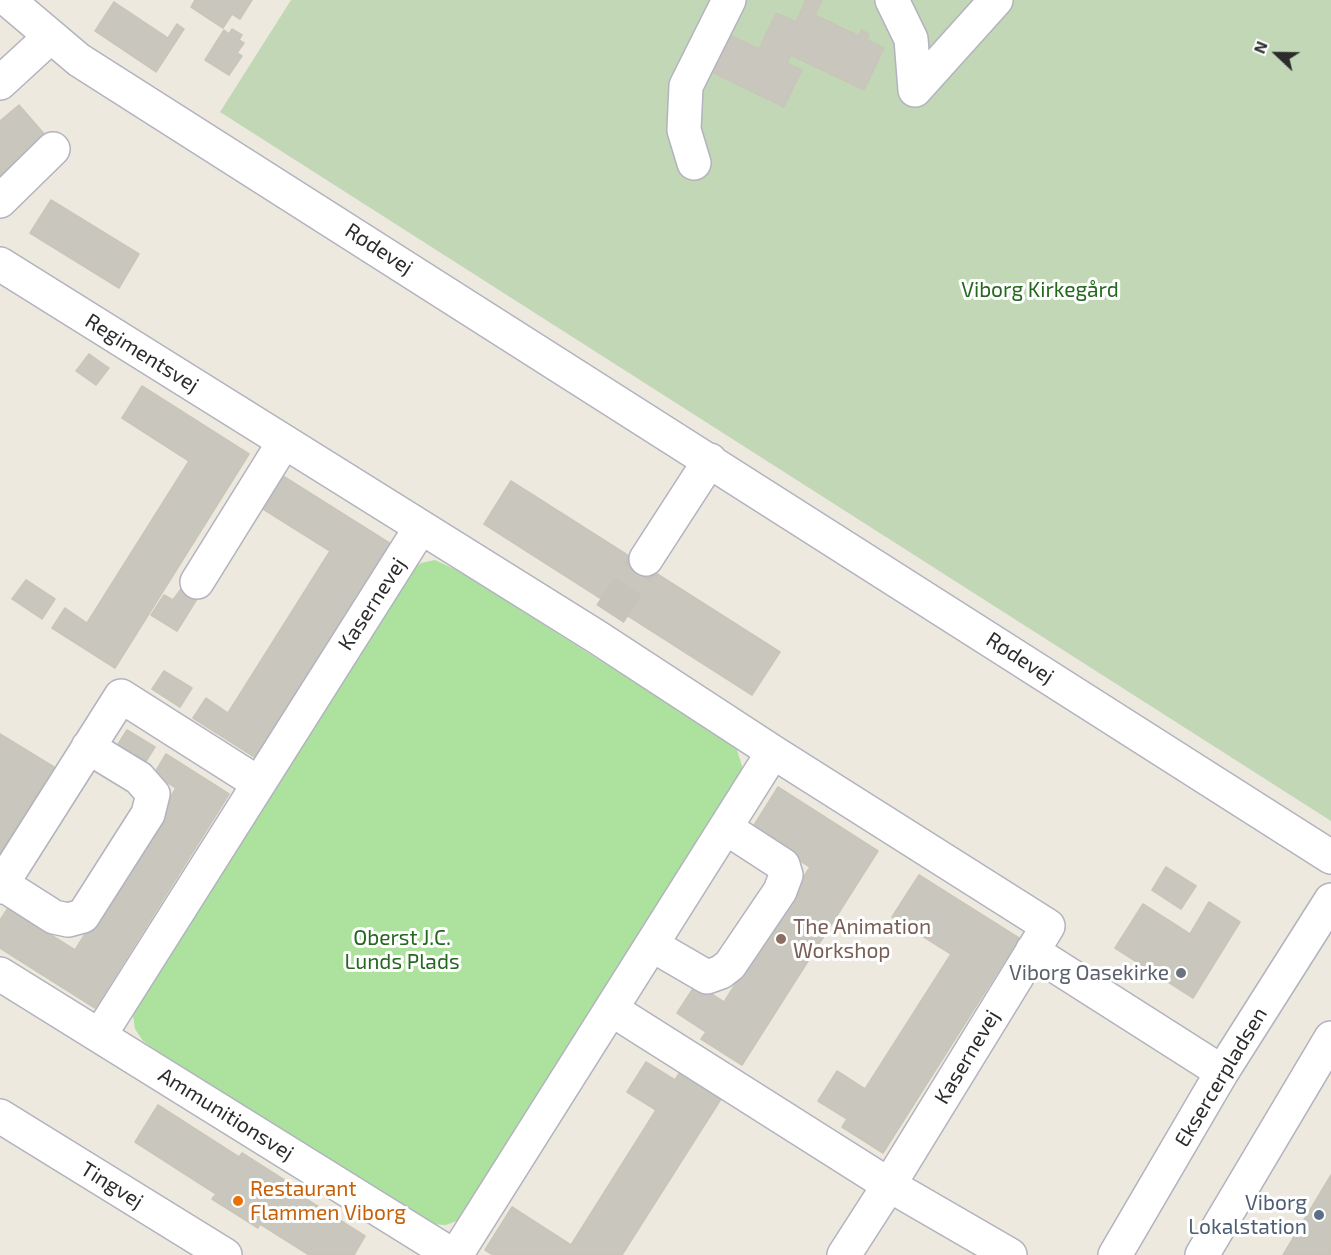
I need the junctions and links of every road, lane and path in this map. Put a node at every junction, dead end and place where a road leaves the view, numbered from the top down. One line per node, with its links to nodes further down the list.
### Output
1 (8, 0): 6 (street, Rødevej)
2 (26, 0): 6 (street, Rødevej)
3 (729, 0): 9 (street)
4 (892, 0): 5 (street)
5 (996, 0)
6 (50, 36): 7 (street); 13 (street, Rødevej)
7 (0, 83)
8 (53, 149): 10 (street)
9 (694, 163)
10 (0, 201)
11 (0, 264): 12 (street, Regimentsvej)
12 (284, 442): 14 (street, Regimentsvej); 16 (street)
13 (710, 460): 15 (street); 21 (street, Rødevej)
14 (421, 527): 18 (street, Kasernevej); 19 (street, Kasernevej)
15 (646, 559)
16 (196, 582)
17 (88, 747): 19 (street); 22 (street); 22 (street)
18 (773, 753): 20 (street); 25 (street, Kasernevej)
19 (258, 783): 28 (street, Kasernevej)
20 (726, 828): 24 (street); 24 (street)
21 (1331, 857)
22 (1, 885)
23 (1331, 900): 30 (street, Eksercerpladsen)
24 (652, 945): 27 (street)
25 (1032, 951): 30 (street); 32 (street, Kasernevej)
26 (0, 974): 28 (street, Ammunitionsvej)
27 (611, 1009): 32 (street); 34 (street)
28 (100, 1035): 34 (street, Ammunitionsvej)
29 (1331, 1038): 38 (street)
30 (1222, 1072): 37 (street, Eksercerpladsen)
31 (0, 1116): 33 (street, Tingvej)
32 (889, 1185): 35 (street); 36 (street)
33 (225, 1255)
34 (454, 1255)
35 (844, 1255)
36 (1010, 1255)
37 (1115, 1255)
38 (1203, 1255)

